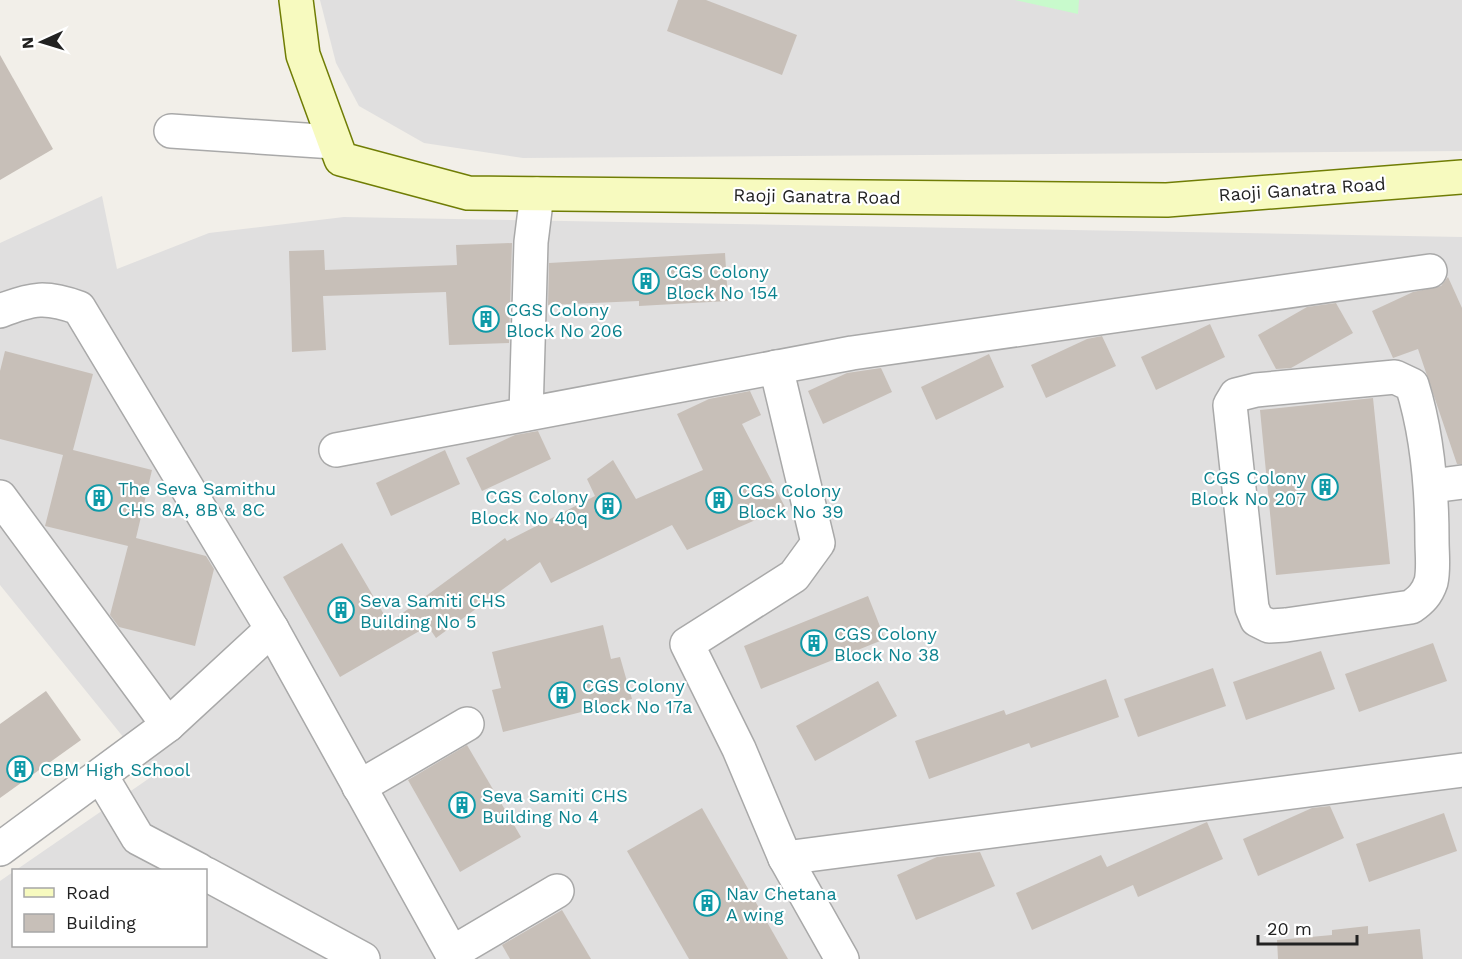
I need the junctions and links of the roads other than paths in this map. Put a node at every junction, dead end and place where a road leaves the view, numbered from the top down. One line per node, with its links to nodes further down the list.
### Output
1 (296, 0): 3 (street, Raoji Ganatra Road)
2 (171, 131): 3 (street)
3 (334, 142): 5 (street, Raoji Ganatra Road)
4 (1462, 177): 5 (street, Raoji Ganatra Road)
5 (537, 194): 9 (street)
6 (1430, 271): 8 (street)
7 (0, 311): 13 (street)
8 (776, 367): 9 (street); 20 (street)
9 (526, 414): 10 (street)
10 (336, 450)
11 (1447, 484): 11 (street)
12 (0, 497): 15 (street)
13 (272, 628): 15 (street); 18 (street)
14 (467, 724): 18 (street)
15 (168, 725): 17 (street)
16 (1462, 770): 20 (street)
17 (100, 776): 19 (street); 21 (street)
18 (359, 787): 24 (street)
19 (0, 849)
20 (784, 858): 26 (street)
21 (197, 869)
22 (207, 875): 25 (street)
23 (557, 891): 24 (street)
24 (453, 956)
25 (363, 959)
26 (842, 959)

